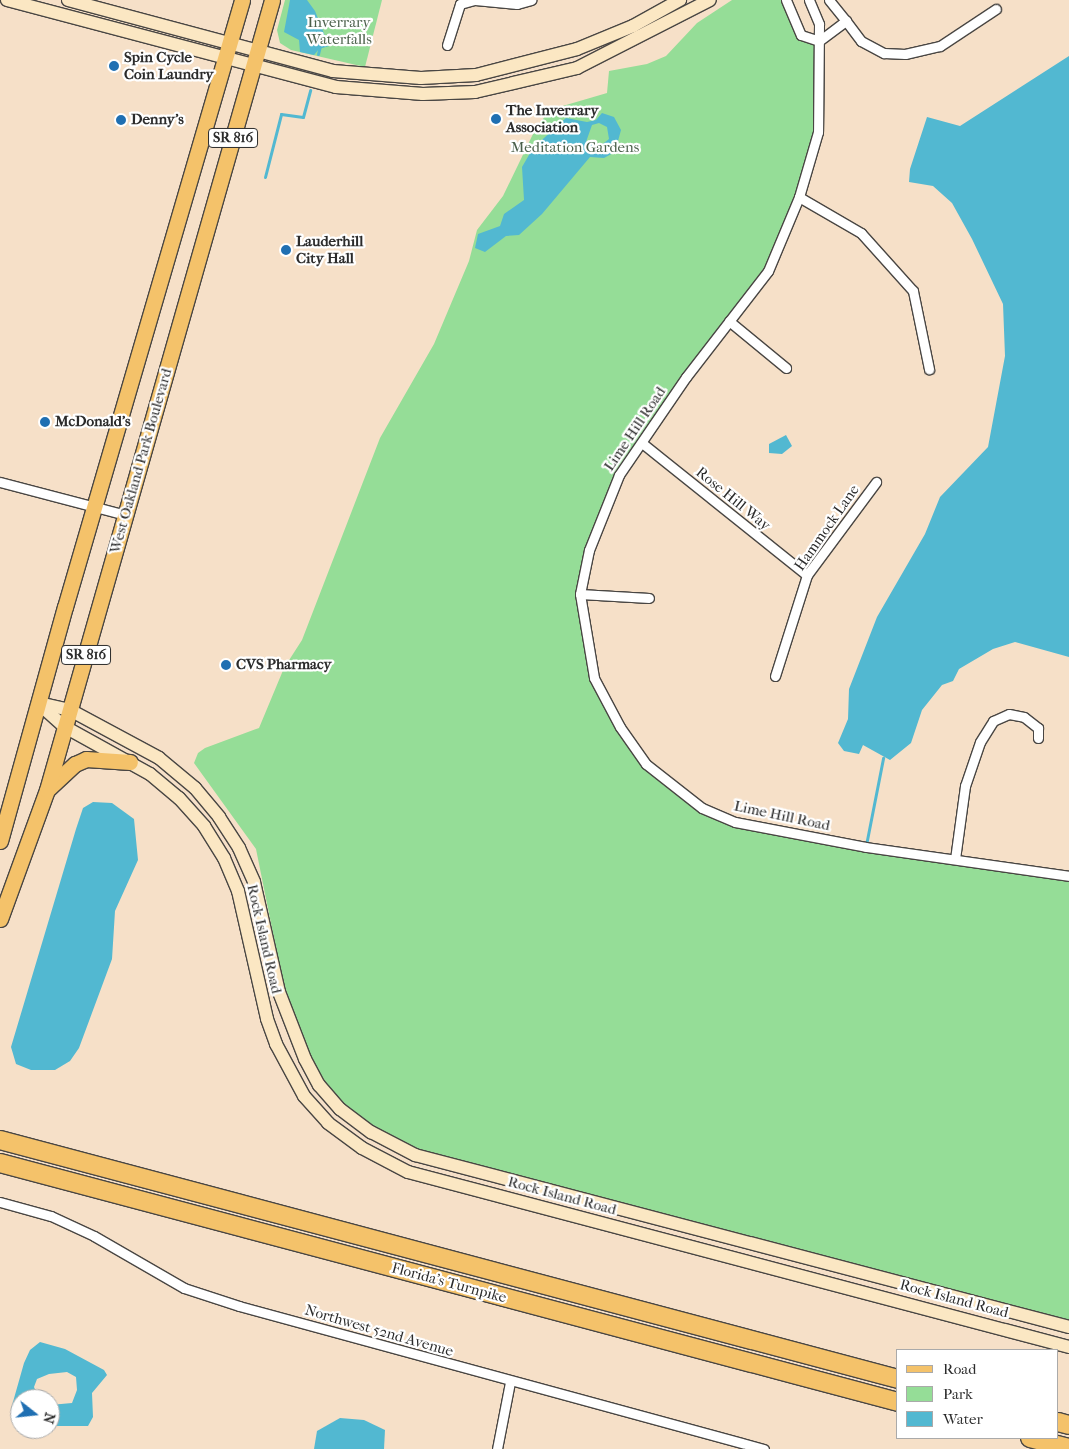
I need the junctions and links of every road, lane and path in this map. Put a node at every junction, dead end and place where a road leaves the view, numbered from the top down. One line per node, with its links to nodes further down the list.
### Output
1 (7, 0): 18 (main road)
2 (68, 0): 15 (main road)
3 (242, 0): 15 (main road, West Oakland Park Boulevard / SR 816)
4 (272, 0): 17 (main road, West Oakland Park Boulevard / SR 816)
5 (474, 0): 6 (street); 16 (street)
6 (531, 0)
7 (680, 0): 20 (main road)
8 (710, 0): 21 (main road)
9 (786, 0): 14 (street)
10 (809, 0): 14 (street, Lime Hill Road)
11 (829, 0): 13 (street)
12 (996, 9): 13 (street)
13 (846, 22): 14 (street)
14 (819, 41): 22 (street, Lime Hill Road)
15 (230, 43): 17 (main road); 18 (main road, West Oakland Park Boulevard / SR 816)
16 (448, 45)
17 (258, 51): 19 (main road, West Oakland Park Boulevard / SR 816); 20 (main road)
18 (224, 60): 19 (main road); 29 (main road, West Oakland Park Boulevard / SR 816)
19 (253, 67): 21 (main road); 30 (main road, West Oakland Park Boulevard / SR 816)
20 (476, 75): 21 (main road)
21 (453, 91)
22 (799, 197): 23 (street, Lime Hill Road); 25 (street)
23 (728, 321): 24 (street); 26 (street, Lime Hill Road)
24 (786, 368)
25 (928, 369)
26 (642, 444): 31 (street, Rose Hill Way); 32 (street, Lime Hill Road)
27 (0, 482): 29 (street)
28 (876, 482): 31 (street, Hammock Lane)
29 (94, 507): 30 (street); 35 (main road, West Oakland Park Boulevard / SR 816)
30 (126, 515): 36 (main road, West Oakland Park Boulevard / SR 816)
31 (807, 575): 34 (street, Hammock Lane)
32 (580, 594): 33 (street); 42 (street, Lime Hill Road)
33 (649, 598)
34 (775, 676)
35 (38, 703): 36 (main road, Rock Island Road); 37 (main road, Rock Island Road); 41 (main road, West Oakland Park Boulevard / SR 816)
36 (70, 710): 37 (main road, West Oakland Park Boulevard / SR 816); 48 (main road, Rock Island Road)
37 (65, 727): 39 (main road, Rock Island Road); 40 (main road, West Oakland Park Boulevard / SR 816)
38 (1038, 738): 42 (street)
39 (130, 762): 40 (main road); 49 (main road, Rock Island Road)
40 (47, 790): 44 (main road, West Oakland Park Boulevard / SR 816)
41 (0, 841)
42 (955, 859): 43 (street, Lime Hill Road)
43 (1069, 876)
44 (0, 919)
45 (0, 1140): 50 (highway, Florida's Turnpike)
46 (0, 1163): 52 (highway, Florida's Turnpike)
47 (0, 1202): 51 (street, Northwest 52nd Avenue)
48 (1069, 1327)
49 (1069, 1347)
50 (896, 1378)
51 (510, 1382): 54 (street, Northwest 52nd Avenue); 56 (street)
52 (896, 1401)
53 (1034, 1439): 55 (highway)
54 (732, 1445): 57 (street, Northwest 52nd Avenue)
55 (1069, 1448)
56 (496, 1449)
57 (764, 1449)

